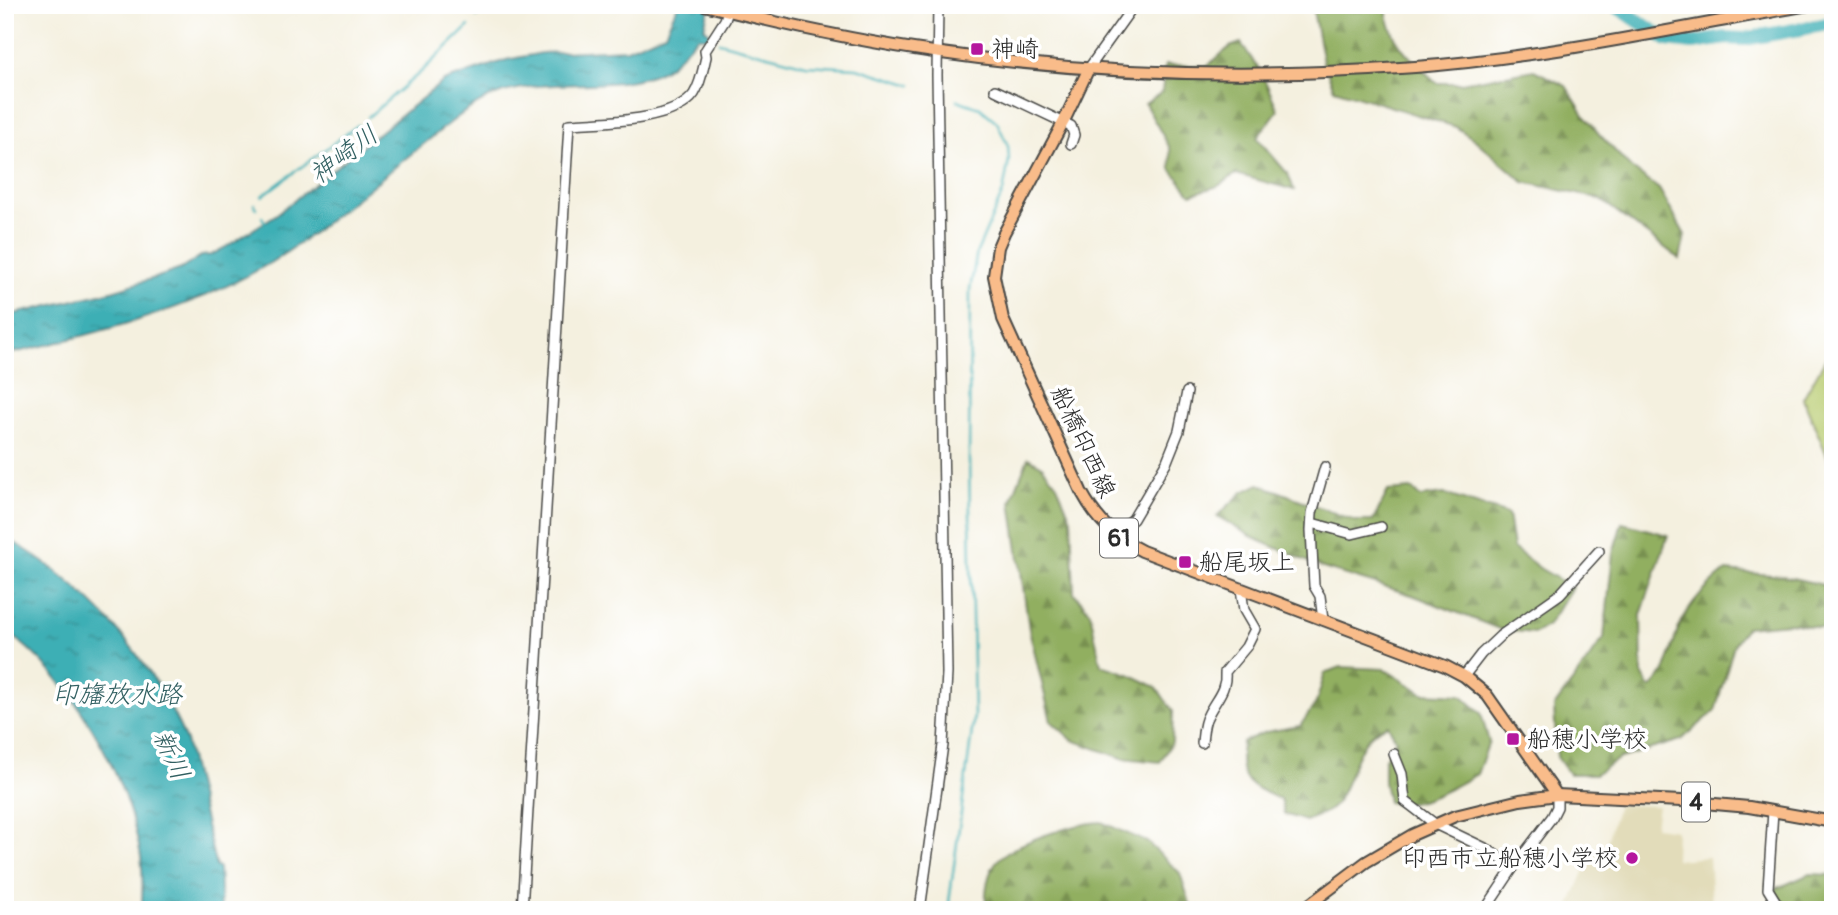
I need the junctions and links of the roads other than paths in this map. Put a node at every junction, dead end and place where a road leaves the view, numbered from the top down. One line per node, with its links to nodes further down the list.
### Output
1 (704, 5): 5 (main road)
2 (938, 5): 6 (street)
3 (1134, 5): 7 (street)
4 (1808, 5): 7 (main road)
5 (726, 11): 6 (main road); 27 (street)
6 (937, 52): 7 (main road); 28 (street)
7 (1089, 68): 9 (main road, 船橋印西線 / 61)
8 (995, 90): 9 (street)
9 (1064, 121): 10 (street); 15 (main road, 船橋印西線 / 61)
10 (1071, 144)
11 (1187, 392): 15 (street)
12 (1325, 467): 13 (street)
13 (1312, 523): 14 (street); 18 (street)
14 (1381, 527)
15 (1114, 534): 17 (main road, 船橋印西線 / 61)
16 (1599, 551): 19 (street)
17 (1241, 589): 18 (main road, 船橋印西線 / 61); 20 (street)
18 (1324, 620): 19 (main road, 船橋印西線 / 61)
19 (1464, 676): 22 (main road, 船橋印西線 / 61)
20 (1202, 743)
21 (1394, 754): 25 (street)
22 (1557, 795): 23 (main road, 4); 25 (main road, 4); 26 (street)
23 (1773, 811): 24 (main road, 4); 31 (street)
24 (1833, 822)
25 (1435, 824): 26 (street); 29 (main road, 4)
26 (1513, 868): 30 (street)
27 (522, 910)
28 (920, 910)
29 (1302, 910)
30 (1485, 910)
31 (1780, 910)

